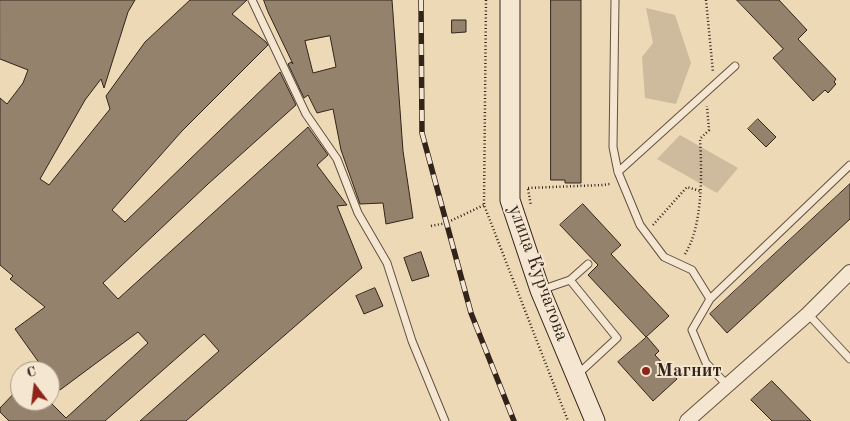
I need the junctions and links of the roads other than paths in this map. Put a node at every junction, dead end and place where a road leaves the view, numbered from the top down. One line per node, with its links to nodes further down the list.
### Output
1 (252, 0): 16 (lane)
2 (510, 0): 10 (main road, улица Курчатова)
3 (614, 0): 6 (lane)
4 (735, 66): 6 (lane)
5 (850, 165): 11 (lane)
6 (618, 172): 11 (lane)
7 (588, 264): 9 (lane)
8 (850, 272): 12 (street)
9 (570, 280): 10 (lane); 14 (lane)
10 (540, 290): 14 (main road, улица Курчатова)
11 (710, 299): 15 (lane)
12 (808, 314): 13 (lane); 15 (street)
13 (850, 359)
14 (576, 375): 17 (main road, улица Курчатова)
15 (728, 386): 18 (street)
16 (445, 421)
17 (595, 421)
18 (687, 421)

